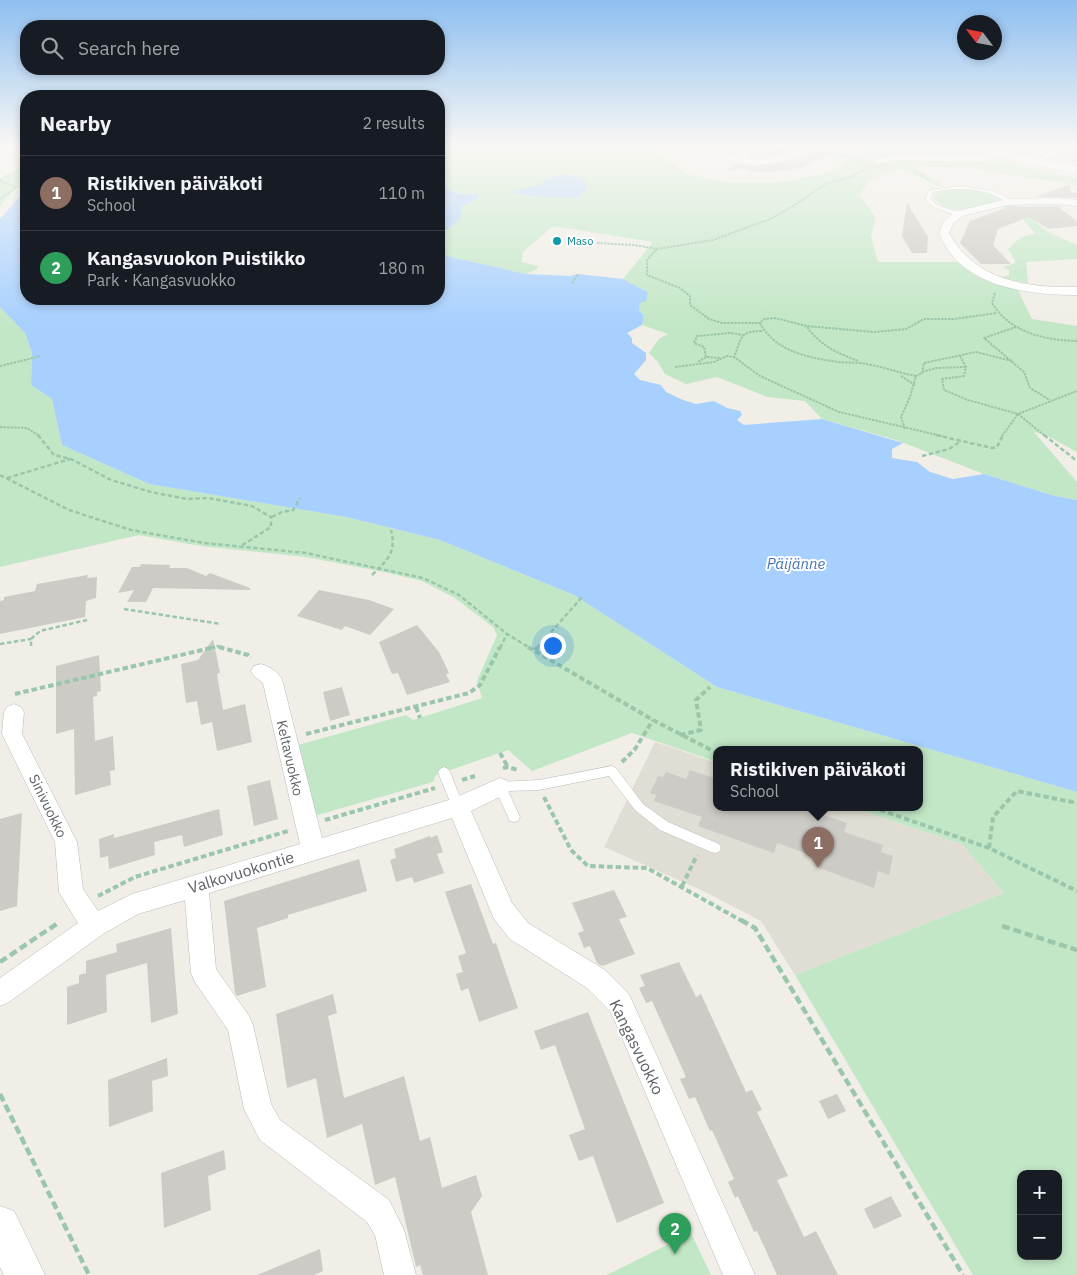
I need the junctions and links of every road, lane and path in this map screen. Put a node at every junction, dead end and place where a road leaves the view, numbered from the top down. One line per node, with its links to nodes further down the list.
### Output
1 (796, 204): 6 (path)
2 (933, 204): 4 (lane)
3 (1002, 204): 4 (street)
4 (958, 214): 8 (street)
5 (597, 243): 6 (path)
6 (658, 249): 12 (path)
7 (578, 274): 9 (path)
8 (998, 281): 10 (street); 11 (path)
9 (572, 283)
10 (1077, 291)
11 (996, 313): 13 (path); 14 (path)
12 (760, 324): 13 (path); 15 (path)
13 (806, 326): 25 (path)
14 (1016, 327): 17 (path); 23 (path)
15 (762, 331): 16 (path); 25 (path)
16 (743, 335): 20 (path); 21 (path)
17 (1077, 341)
18 (960, 356): 23 (path); 28 (path); 29 (path)
19 (41, 357): 26 (path)
20 (706, 357): 22 (path); 24 (path)
21 (734, 357): 22 (path); 37 (path)
22 (722, 358): 24 (path)
23 (1012, 360): 34 (path)
24 (697, 363): 27 (path)
25 (864, 363): 30 (path)
26 (0, 366)
27 (675, 367)
28 (966, 367): 29 (path); 35 (path)
29 (922, 373): 31 (path)
30 (898, 374): 31 (path); 32 (path)
31 (916, 376): 32 (path)
32 (915, 385): 37 (path)
33 (1077, 391): 34 (path)
34 (1050, 401): 35 (path)
35 (1018, 414): 38 (path); 41 (path)
36 (0, 427): 40 (path)
37 (905, 429): 38 (path)
38 (962, 441): 39 (path)
39 (922, 456)
40 (70, 459): 43 (path); 45 (path)
41 (1077, 461)
42 (0, 475): 43 (path)
43 (7, 478): 47 (path)
44 (300, 498): 45 (path)
45 (272, 517): 47 (path)
46 (391, 530): 48 (path)
47 (240, 547): 48 (path)
48 (379, 568): 49 (path); 54 (path)
49 (372, 575)
50 (582, 596): 58 (path)
51 (124, 609): 53 (path)
52 (87, 620): 55 (path)
53 (221, 624)
54 (507, 634): 58 (path); 62 (path)
55 (31, 639): 56 (path); 57 (path)
56 (0, 644)
57 (31, 646)
58 (535, 650): 64 (path)
59 (261, 671): 61 (path); 66 (street, Keltavuokko)
60 (710, 687): 65 (path)
61 (12, 704): 84 (street, Sinivuokko)
62 (416, 706): 63 (path); 66 (path)
63 (420, 718)
64 (653, 720): 65 (path); 69 (path)
65 (679, 735): 67 (path)
66 (286, 739): 80 (street, Keltavuokko)
67 (713, 751)
68 (500, 753): 71 (path)
69 (612, 771): 72 (lane); 77 (lane)
70 (444, 772): 74 (lane)
71 (504, 777): 72 (lane); 74 (street, Valkovuokontie); 76 (lane)
72 (539, 785): 82 (path)
73 (1077, 803): 79 (path)
74 (458, 807): 80 (street, Valkovuokontie); 93 (street, Kangasvuokko)
75 (883, 811): 79 (path)
76 (514, 817)
77 (702, 843): 78 (lane); 82 (path)
78 (715, 848)
79 (989, 848): 83 (path)
80 (313, 850): 81 (street, Valkovuokontie)
81 (196, 886): 84 (street, Valkovuokontie); 92 (street)
82 (682, 886): 94 (path)
83 (1077, 891)
84 (94, 926): 87 (street, Valkovuokontie)
85 (1002, 926): 86 (path)
86 (1077, 950)
87 (0, 994)
88 (0, 1094): 91 (path)
89 (0, 1225): 90 (street)
90 (25, 1275)
91 (89, 1275)
92 (400, 1275)
93 (739, 1275)
94 (963, 1275)

